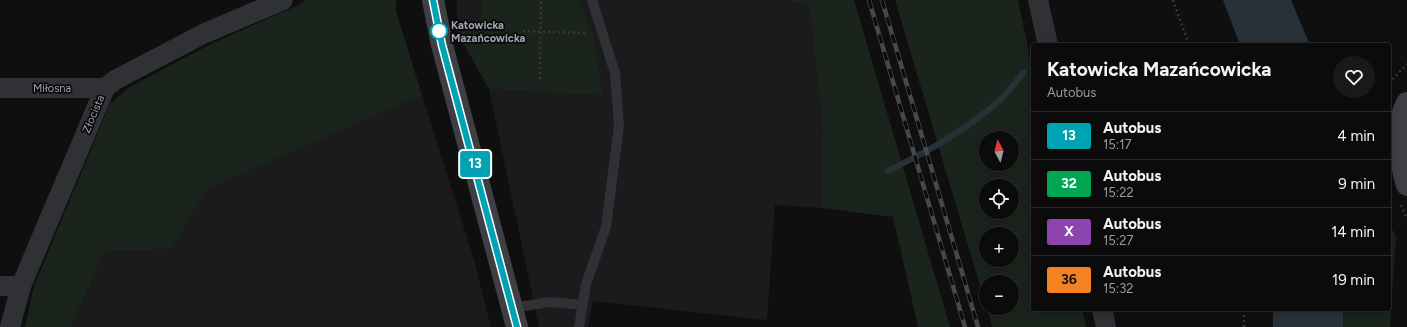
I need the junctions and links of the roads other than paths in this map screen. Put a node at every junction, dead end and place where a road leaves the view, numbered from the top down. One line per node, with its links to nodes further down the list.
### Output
1 (283, 0): 7 (street, Złocista)
2 (433, 0): 14 (street)
3 (592, 0): 12 (lane)
4 (1038, 0): 5 (street)
5 (1048, 43)
6 (0, 88): 7 (street, Miłosna)
7 (105, 88): 11 (street, Złocista)
8 (1407, 103): 9 (street)
9 (1407, 185)
10 (0, 286): 11 (street)
11 (21, 286): 15 (street, Złocista)
12 (583, 306): 14 (lane); 16 (lane)
13 (1102, 311): 17 (street)
14 (515, 318)
15 (10, 327)
16 (579, 327)
17 (1106, 327)

